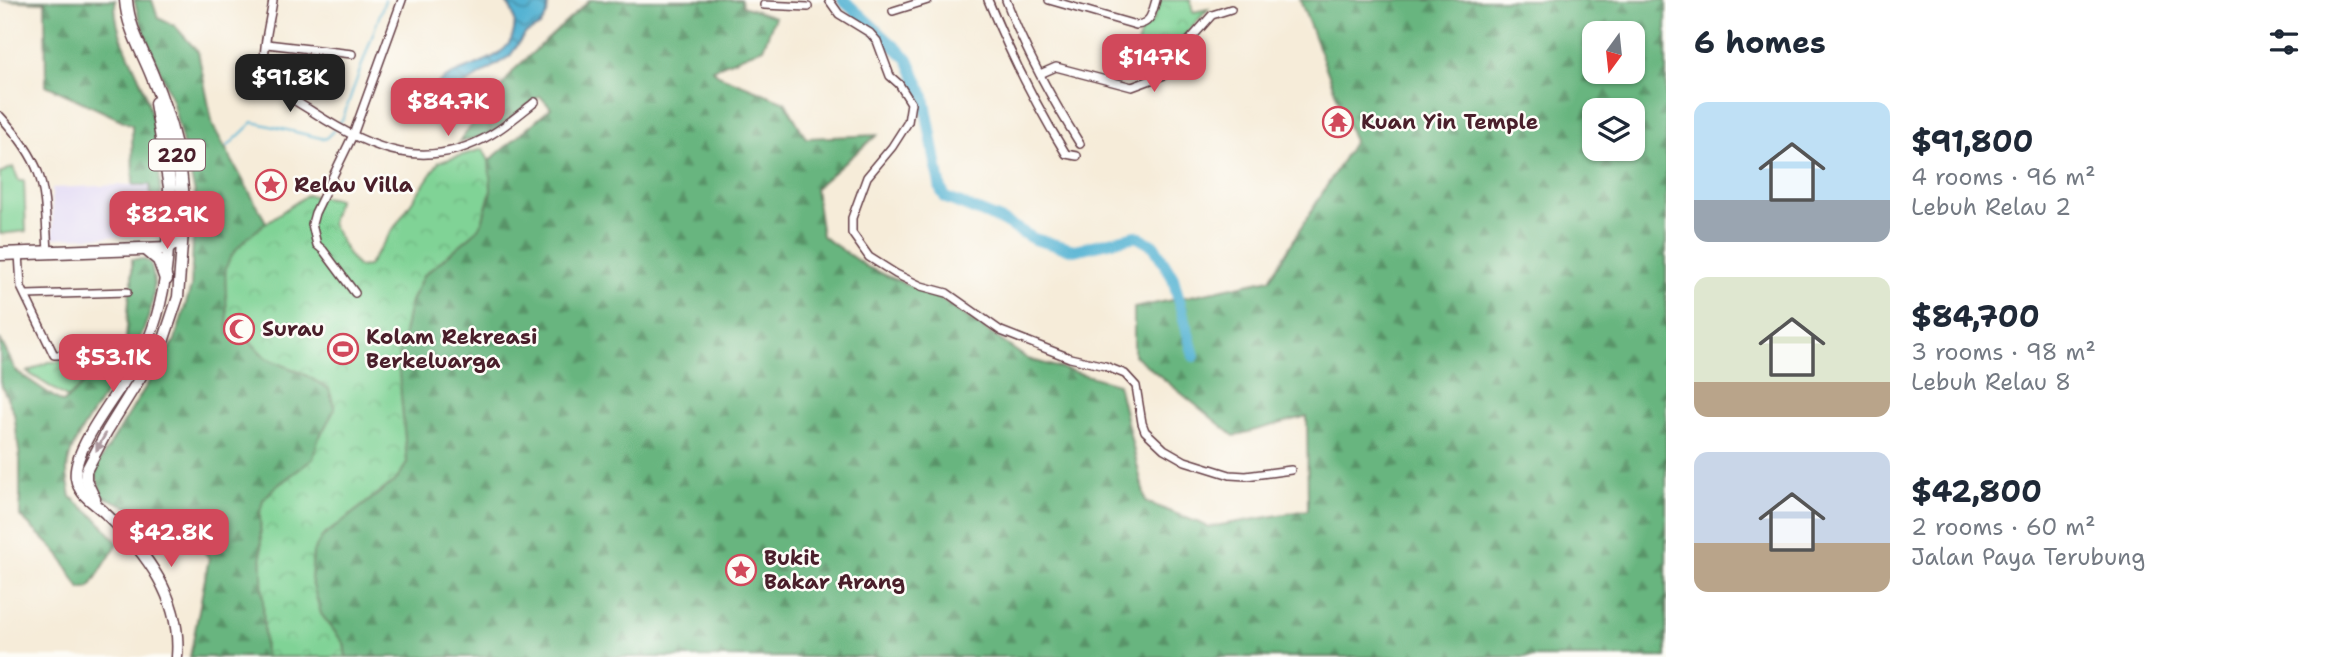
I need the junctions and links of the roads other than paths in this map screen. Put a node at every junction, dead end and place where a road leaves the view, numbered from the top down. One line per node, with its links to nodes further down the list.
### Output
1 (126, 0): 18 (main road, 220)
2 (273, 0): 15 (street)
3 (401, 0): 21 (street)
4 (829, 0): 37 (street)
5 (928, 0): 14 (street)
6 (988, 0): 23 (street)
7 (1007, 0): 17 (street)
8 (1049, 0): 9 (street)
9 (1156, 0)
10 (778, 3): 11 (street); 12 (street)
11 (764, 5)
12 (808, 7)
13 (1231, 9): 17 (street)
14 (893, 11)
15 (267, 44): 16 (street); 21 (street)
16 (352, 54)
17 (1040, 74): 22 (street)
18 (155, 82): 24 (main road, 220); 25 (main road, 220)
19 (535, 102): 21 (street)
20 (0, 116): 28 (street)
21 (353, 135): 34 (street)
22 (1080, 144)
23 (1077, 156)
24 (170, 219): 26 (main road, 220); 27 (main road)
25 (183, 232): 26 (main road); 31 (main road, 220)
26 (168, 248): 27 (main road); 31 (main road); 32 (main road, 220)
27 (145, 249): 28 (main road); 32 (main road)
28 (48, 252): 29 (main road)
29 (19, 253): 30 (main road); 35 (street)
30 (0, 254)
31 (181, 271): 38 (main road, 220, one-way to 38)
32 (166, 279): 38 (main road, 220)
33 (127, 292): 35 (street)
34 (355, 293)
35 (26, 295): 36 (street)
36 (112, 354)
37 (1291, 470)
38 (100, 508): 39 (main road, 220)
39 (177, 657)

